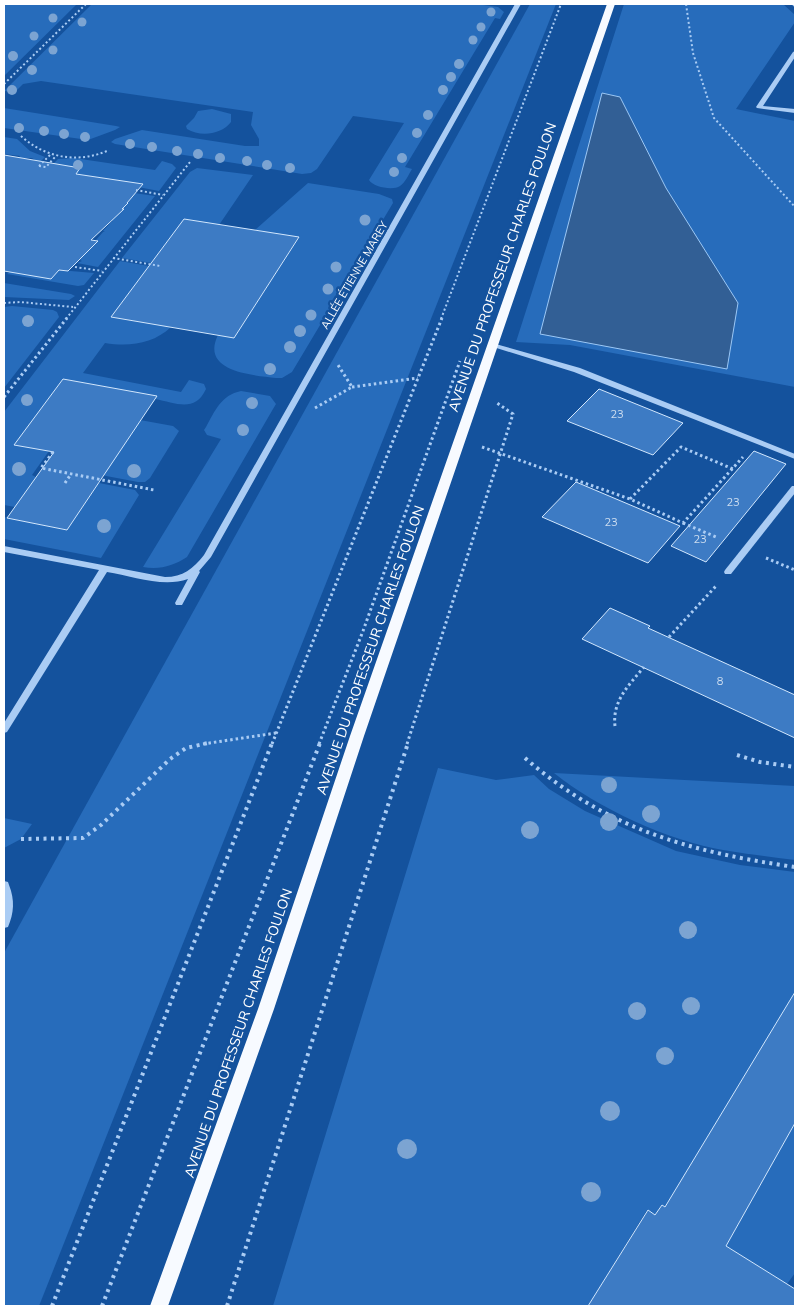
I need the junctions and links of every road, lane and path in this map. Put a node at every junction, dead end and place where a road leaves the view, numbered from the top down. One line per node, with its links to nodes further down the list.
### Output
1 (86, 4): 7 (path)
2 (518, 4): 25 (street, ALLÉE ÉTIENNE MAREY)
3 (561, 4): 26 (path)
4 (611, 4): 23 (main road, AVENUE DU PROFESSEUR CHARLES FOULON)
5 (686, 4): 16 (path)
6 (795, 53): 8 (street)
7 (4, 84)
8 (795, 111)
9 (21, 136): 11 (path)
10 (109, 150): 12 (path)
11 (50, 155): 12 (path); 12 (path)
12 (56, 156)
13 (190, 162): 15 (path)
14 (136, 190): 15 (path)
15 (164, 195): 17 (path)
16 (795, 207)
17 (113, 258): 18 (path); 20 (path)
18 (160, 266)
19 (75, 267): 20 (path)
20 (102, 271): 22 (path)
21 (4, 303): 22 (path)
22 (74, 308): 30 (path)
23 (492, 345): 28 (main road, AVENUE DU PROFESSEUR CHARLES FOULON); 31 (street)
24 (464, 352): 63 (path)
25 (320, 356): 27 (path); 46 (street, ALLÉE ÉTIENNE MAREY)
26 (418, 378): 27 (path); 54 (path)
27 (352, 387): 29 (path)
28 (477, 388): 33 (path); 64 (main road, AVENUE DU PROFESSEUR CHARLES FOULON)
29 (344, 392)
30 (4, 397)
31 (756, 442): 34 (street); 35 (path)
32 (52, 452): 36 (path)
33 (502, 454): 40 (path); 65 (path)
34 (795, 458)
35 (733, 469): 40 (path); 41 (path)
36 (72, 474): 37 (path); 39 (path)
37 (65, 482)
38 (795, 488): 44 (street)
39 (154, 490)
40 (630, 500): 41 (path)
41 (683, 523): 42 (path)
42 (716, 537)
43 (4, 548): 45 (street)
44 (746, 549): 47 (path); 48 (street)
45 (104, 569): 46 (street); 53 (street)
46 (197, 570): 49 (street, ALLÉE ÉTIENNE MAREY)
47 (795, 570)
48 (728, 572): 50 (path)
49 (179, 603)
50 (669, 637)
51 (644, 667): 52 (path)
52 (615, 726)
53 (4, 730)
54 (276, 733): 58 (path); 62 (path)
55 (737, 755): 57 (path)
56 (525, 758): 59 (path)
57 (795, 767)
58 (21, 839)
59 (795, 867)
60 (4, 885): 61 (street)
61 (4, 924)
62 (52, 1306)
63 (102, 1306)
64 (159, 1306)
65 (227, 1306)

